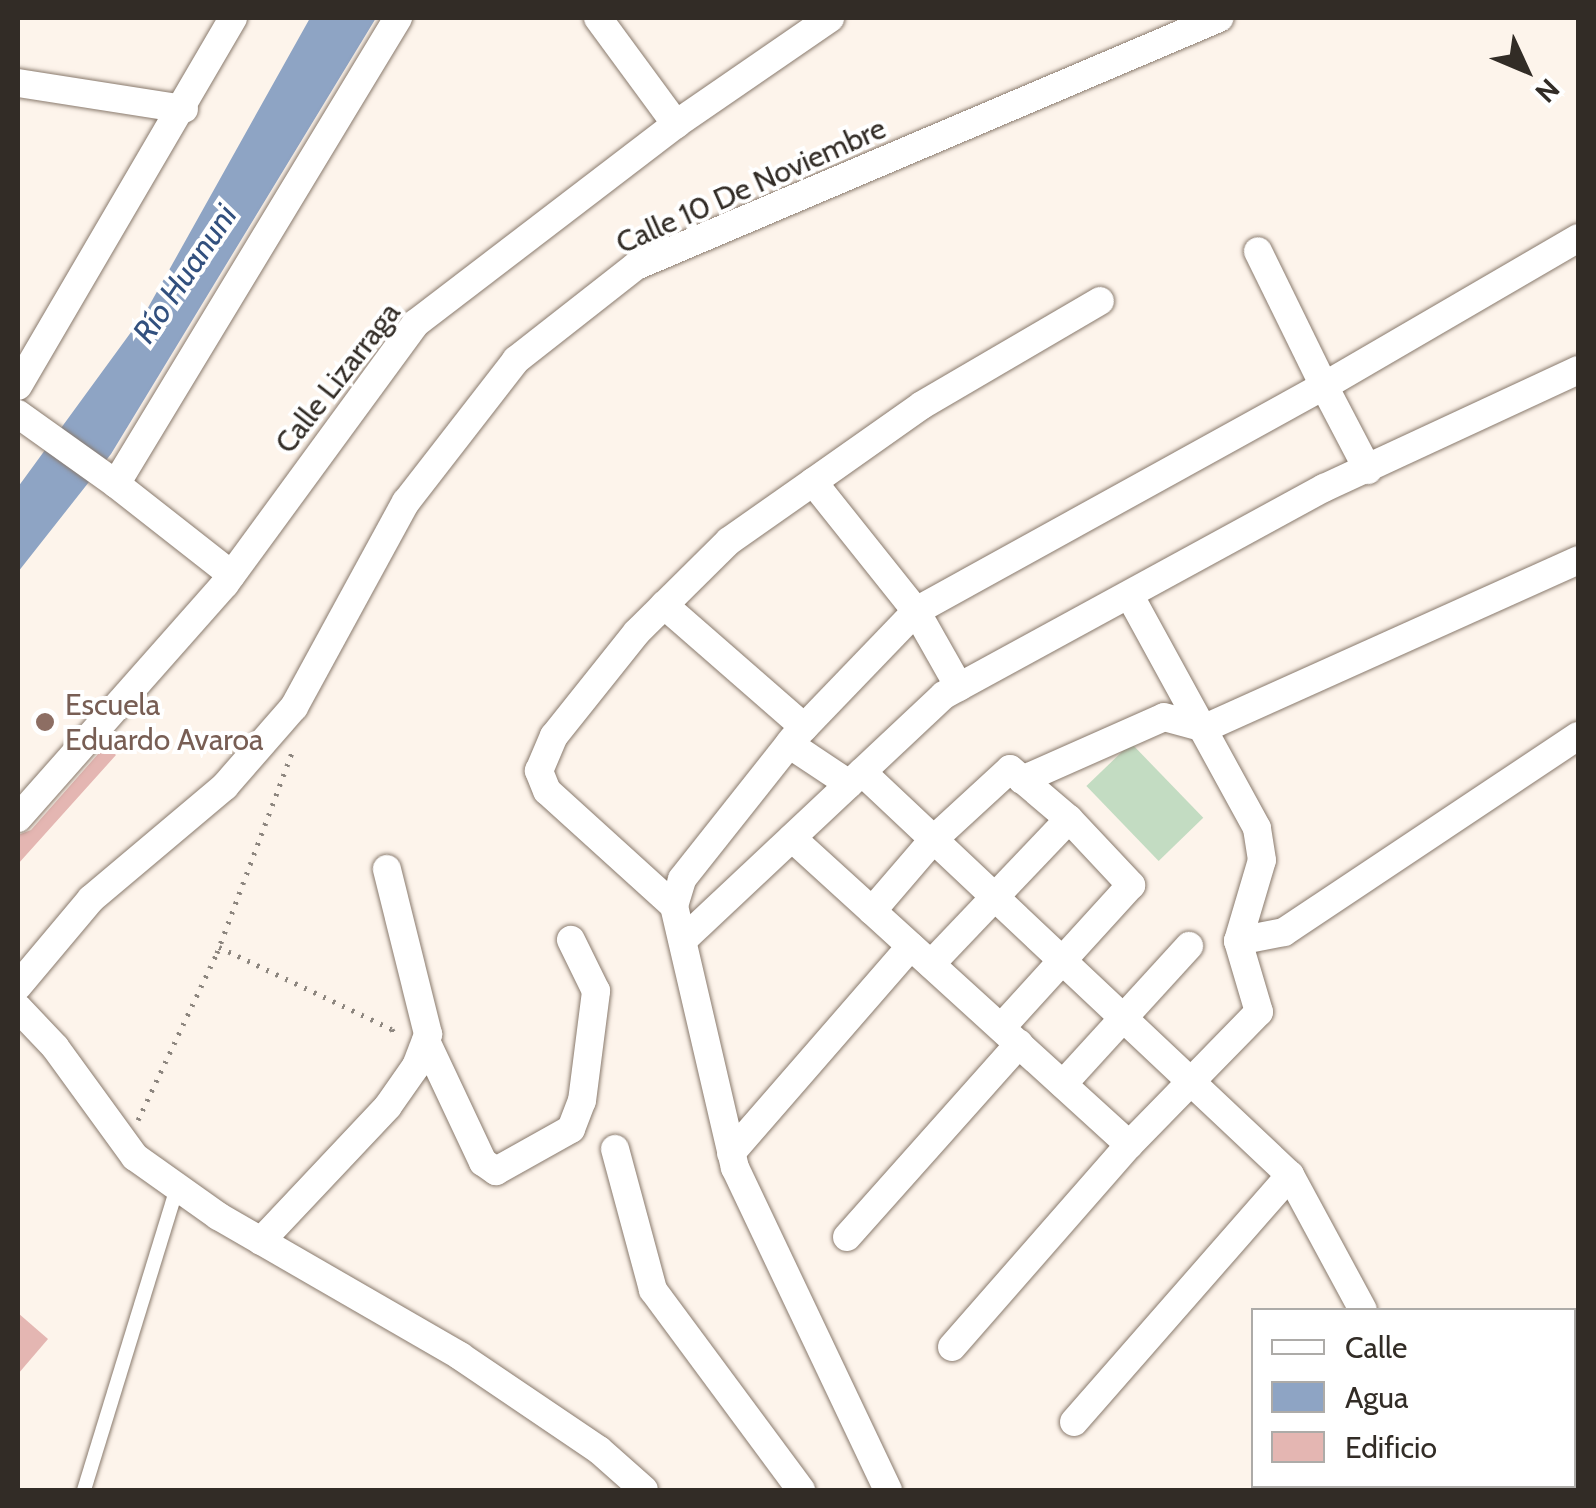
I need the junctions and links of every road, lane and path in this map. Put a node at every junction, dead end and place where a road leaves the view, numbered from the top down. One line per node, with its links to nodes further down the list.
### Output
1 (232, 18): 7 (street)
2 (398, 18): 17 (street)
3 (598, 18): 8 (street)
4 (830, 18): 8 (street, Calle Lizarraga)
5 (1219, 18): 46 (street, Calle 10 De Noviembre)
6 (18, 82): 7 (street)
7 (184, 109): 13 (street)
8 (676, 124): 20 (street, Calle Lizarraga)
9 (1578, 238): 14 (street)
10 (1258, 251): 14 (street)
11 (1100, 301): 18 (street)
12 (1578, 370): 16 (street)
13 (18, 386)
14 (1324, 386): 16 (street); 23 (street)
15 (18, 414): 17 (street)
16 (1368, 470): 21 (street)
17 (110, 479): 20 (street)
18 (812, 482): 22 (street); 23 (street)
19 (1578, 560): 25 (street)
20 (232, 575): 31 (street, Calle Lizarraga)
21 (1131, 598): 24 (street); 25 (street)
22 (664, 605): 27 (street); 37 (street)
23 (916, 611): 24 (street); 27 (street)
24 (959, 687): 29 (street)
25 (1204, 728): 30 (street); 41 (street)
26 (298, 734): 43 (path)
27 (797, 736): 29 (street); 37 (street)
28 (1578, 736): 41 (street)
29 (855, 778): 33 (street); 34 (street)
30 (1022, 780): 32 (street); 34 (street)
31 (18, 818)
32 (1069, 820): 36 (street); 45 (street)
33 (792, 838): 38 (street); 40 (street)
34 (934, 839): 36 (street); 38 (street)
35 (387, 869): 50 (street)
36 (996, 897): 44 (street); 45 (street)
37 (674, 906): 40 (street)
38 (872, 910): 44 (street)
39 (571, 940): 50 (street)
40 (684, 940): 57 (street)
41 (1238, 941): 52 (street)
42 (1189, 946): 48 (street)
43 (219, 947): 51 (path); 55 (path)
44 (921, 955): 49 (street); 57 (street)
45 (1064, 959): 48 (street); 49 (street)
46 (18, 986)
47 (18, 1008): 55 (street)
48 (1125, 1016): 52 (street); 53 (street)
49 (1010, 1036): 53 (street); 60 (street)
50 (426, 1042): 61 (street)
51 (392, 1052)
52 (1196, 1080): 54 (street); 58 (street)
53 (1064, 1084): 54 (street)
54 (1129, 1144): 63 (street)
55 (124, 1145): 59 (street)
56 (615, 1149): 67 (street)
57 (731, 1153): 68 (street)
58 (1290, 1175): 62 (street); 64 (street)
59 (177, 1187): 61 (street); 65 (lane)
60 (847, 1237)
61 (261, 1241): 66 (street)
62 (1362, 1308)
63 (952, 1347)
64 (1074, 1422)
65 (84, 1490)
66 (644, 1490)
67 (801, 1490)
68 (888, 1490)

